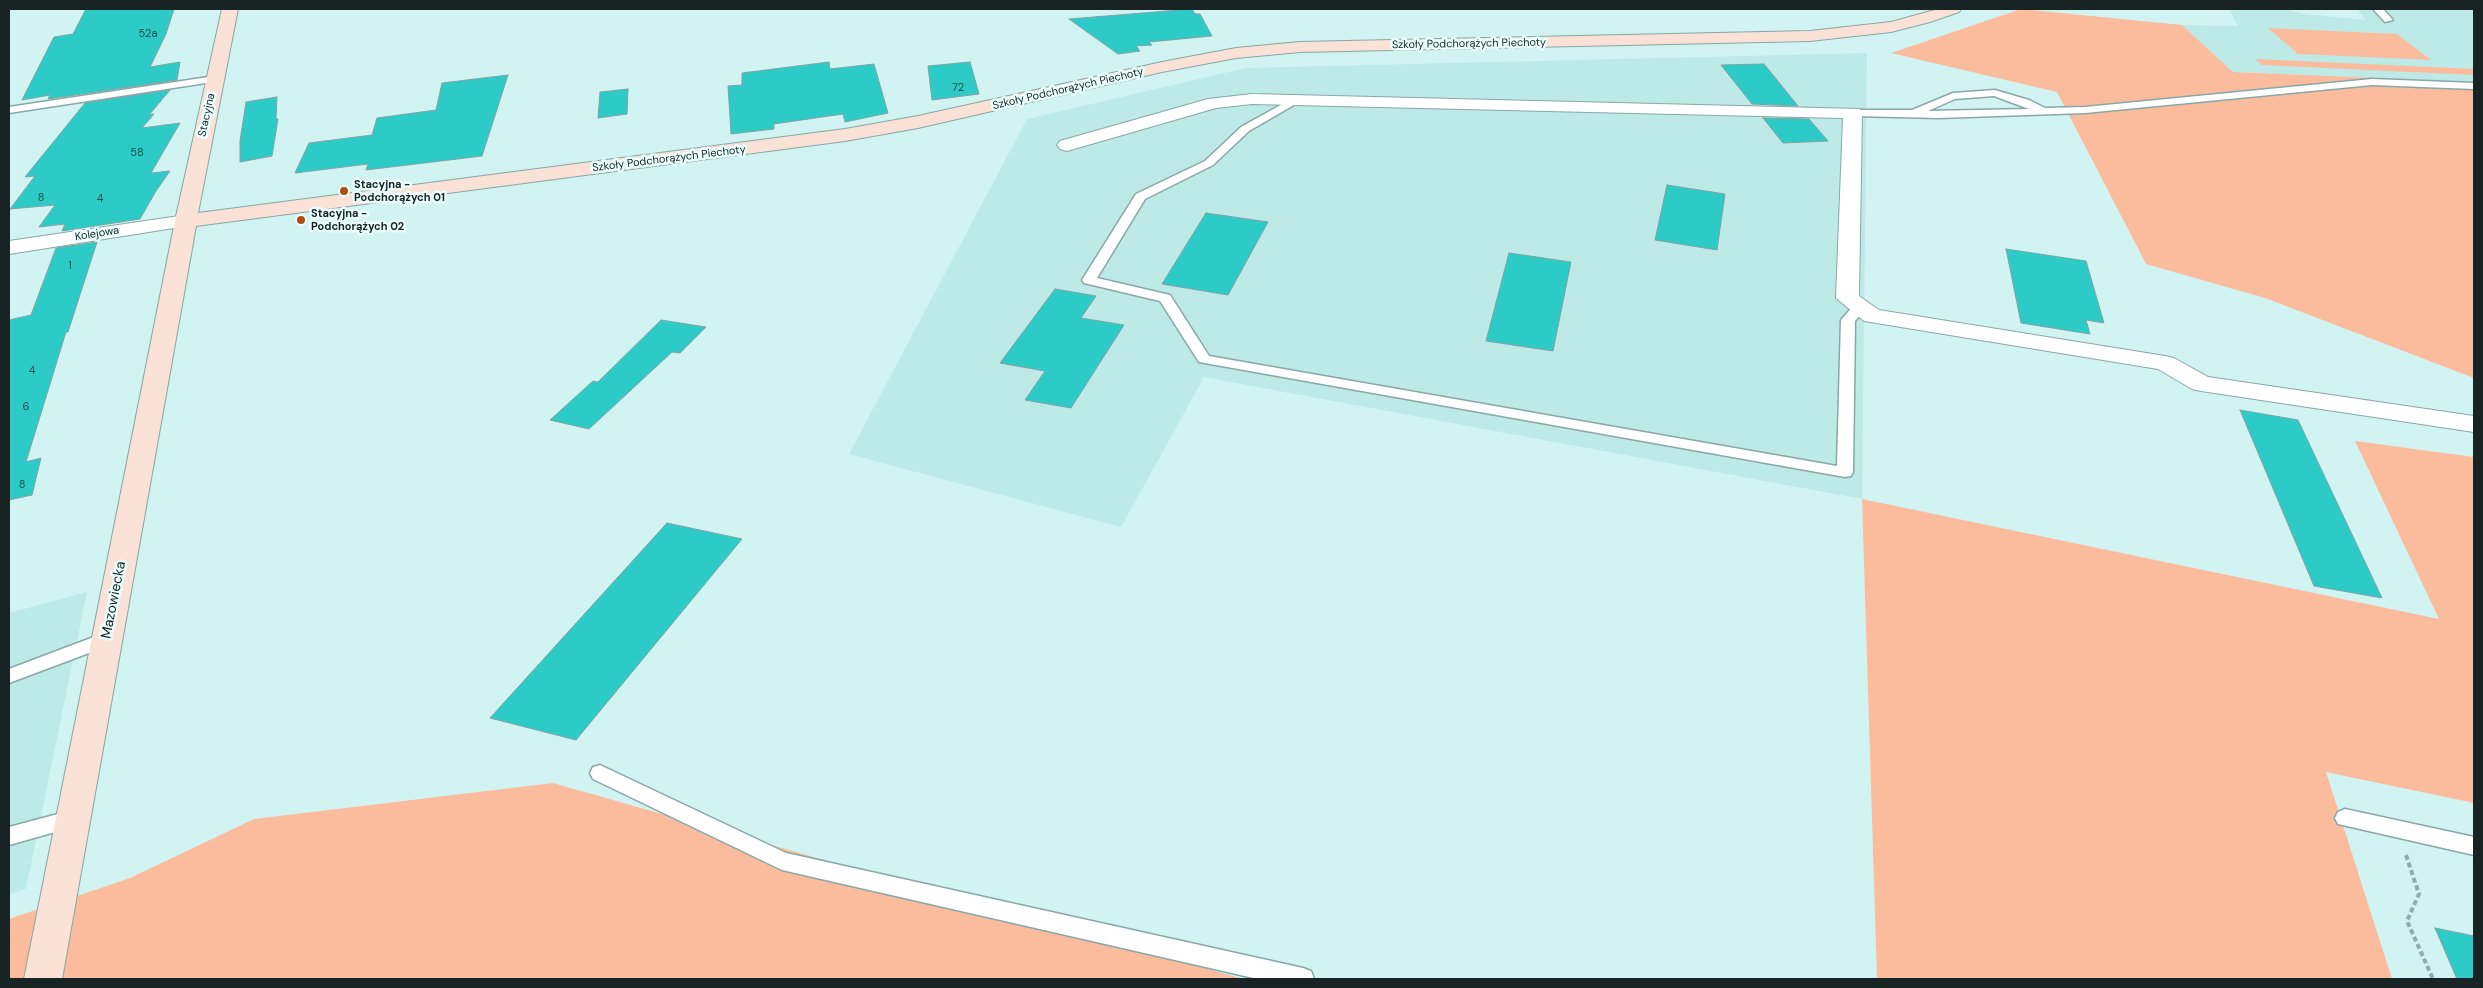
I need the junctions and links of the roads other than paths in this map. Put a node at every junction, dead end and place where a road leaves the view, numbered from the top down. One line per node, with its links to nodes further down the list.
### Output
1 (230, 9): 5 (street, Stacyjna)
2 (1953, 9): 13 (street, Szkoły Podchorążych Piechoty)
3 (2378, 9): 4 (lane)
4 (2388, 20)
5 (215, 79): 8 (lane); 13 (street, Stacyjna)
6 (2474, 86): 9 (lane)
7 (1295, 100): 10 (street); 12 (street); 15 (lane)
8 (9, 110)
9 (2042, 112): 11 (lane); 11 (lane)
10 (1853, 113): 11 (lane); 15 (street)
11 (1914, 113)
12 (1067, 145)
13 (186, 221): 14 (street, Kolejowa); 17 (street, Mazowiecka)
14 (9, 248)
15 (1860, 307): 16 (street)
16 (2474, 424)
17 (106, 638): 18 (lane); 21 (street, Mazowiecka)
18 (9, 676)
19 (600, 773): 25 (lane)
20 (2345, 818): 23 (lane)
21 (73, 820): 22 (lane); 24 (street, Mazowiecka)
22 (9, 836)
23 (2474, 846)
24 (43, 979)
25 (1303, 979)

